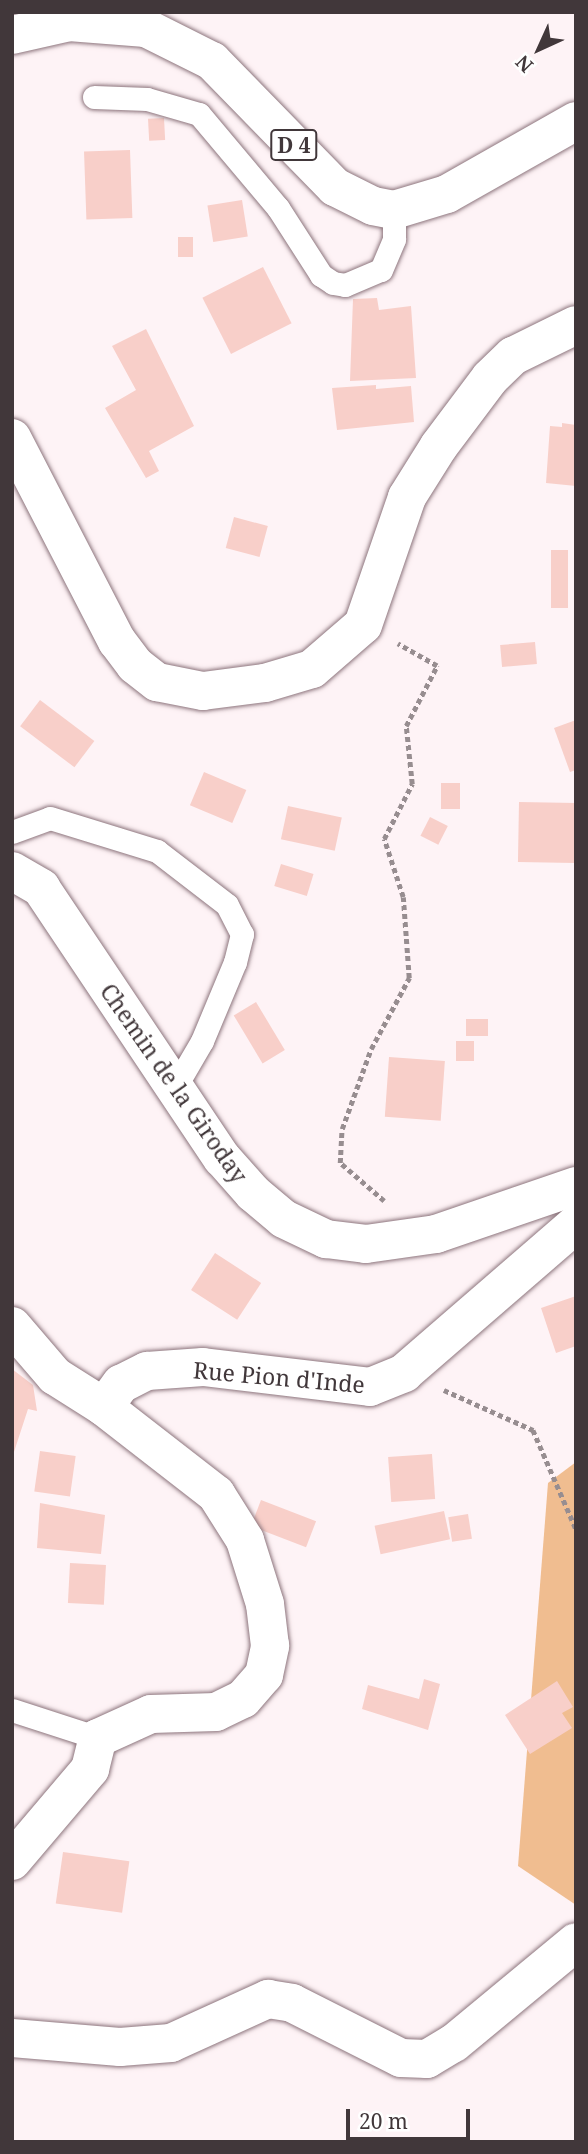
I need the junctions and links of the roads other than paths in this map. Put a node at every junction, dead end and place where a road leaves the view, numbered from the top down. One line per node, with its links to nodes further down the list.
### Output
1 (12, 35): 4 (street, D 4)
2 (94, 97): 4 (lane)
3 (576, 121): 4 (street)
4 (394, 210)
5 (576, 325): 6 (street)
6 (12, 438)
7 (12, 832): 9 (lane)
8 (12, 871): 9 (street, Chemin de la Giroday)
9 (174, 1089): 10 (street, Chemin de la Giroday)
10 (576, 1186)
11 (576, 1224): 13 (street, Rue Pion d'Inde)
12 (12, 1326): 13 (street)
13 (104, 1407): 15 (street)
14 (12, 1710): 15 (lane)
15 (98, 1738): 16 (street)
16 (12, 1861)
17 (576, 1942): 18 (street)
18 (12, 2038)

